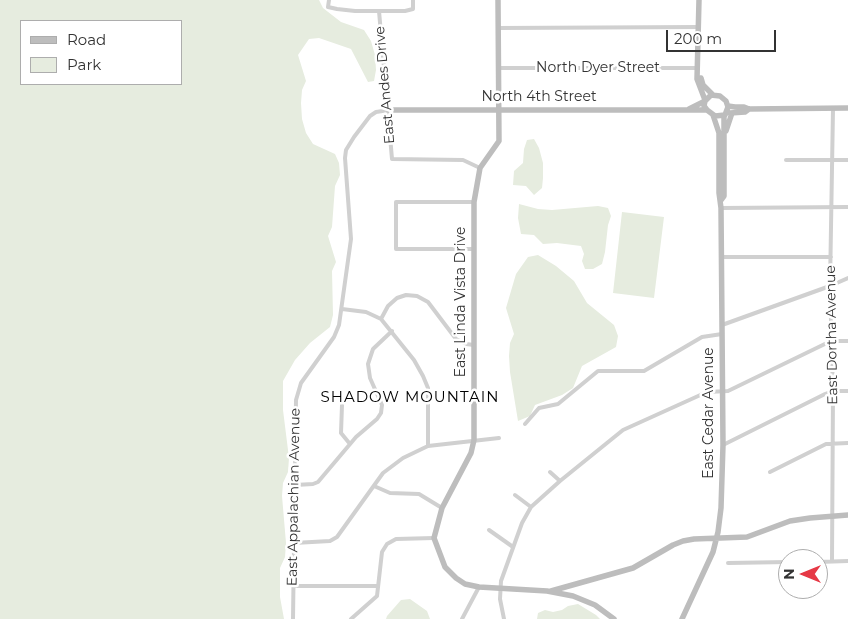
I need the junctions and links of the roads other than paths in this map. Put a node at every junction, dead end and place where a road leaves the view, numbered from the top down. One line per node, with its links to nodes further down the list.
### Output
1 (329, 0): 5 (street)
2 (413, 0): 5 (street)
3 (498, 0): 7 (street, East Linda Vista Drive)
4 (699, 0): 6 (street)
5 (379, 11): 16 (street, East Andes Drive)
6 (699, 27): 7 (street); 9 (street)
7 (498, 28): 8 (street, East Linda Vista Drive)
8 (498, 68): 9 (street, North Dyer Street); 17 (street, East Linda Vista Drive)
9 (698, 70): 10 (street); 11 (street)
10 (712, 95): 11 (street); 12 (street)
11 (705, 101): 18 (street, North 4th Street); 19 (street)
12 (728, 106): 14 (street); 20 (street)
13 (848, 108): 15 (street)
14 (749, 109): 15 (street); 20 (street)
15 (833, 109): 23 (street, East Dortha Avenue)
16 (389, 110): 17 (street, North 4th Street); 25 (street, East Andes Drive); 36 (street, East Appalachian Avenue)
17 (498, 110): 18 (street, North 4th Street); 25 (street, East Linda Vista Drive)
18 (689, 110): 19 (street, North 4th Street)
19 (707, 110): 21 (street)
20 (727, 114): 21 (street); 26 (street, East Cedar Avenue)
21 (713, 115): 26 (street, East Cedar Avenue)
22 (786, 160): 23 (street)
23 (833, 160): 24 (street); 28 (street, East Dortha Avenue)
24 (848, 160)
25 (480, 168): 27 (street, East Linda Vista Drive)
26 (721, 200): 30 (street, East Cedar Avenue)
27 (474, 202): 31 (street, East Linda Vista Drive); 31 (street)
28 (832, 207): 29 (street); 30 (street); 33 (street, East Dortha Avenue)
29 (848, 207)
30 (721, 208): 32 (street, East Cedar Avenue)
31 (474, 249): 43 (street, East Linda Vista Drive)
32 (721, 257): 33 (street); 38 (street, East Cedar Avenue)
33 (831, 257): 35 (street, East Dortha Avenue)
34 (848, 278): 35 (street)
35 (830, 286): 38 (street); 41 (street, East Dortha Avenue)
36 (342, 310): 37 (street); 59 (street, East Appalachian Avenue)
37 (382, 319): 39 (street); 43 (street)
38 (722, 325): 40 (street, East Cedar Avenue)
39 (392, 331): 53 (street); 55 (street)
40 (722, 334): 44 (street, East Cedar Avenue); 48 (street)
41 (831, 341): 42 (street); 44 (street); 45 (street, East Dortha Avenue)
42 (848, 341)
43 (474, 345): 50 (street, East Linda Vista Drive)
44 (722, 391): 54 (street, East Cedar Avenue); 58 (street)
45 (833, 391): 46 (street); 52 (street, East Dortha Avenue); 54 (street)
46 (848, 391)
47 (342, 405): 53 (street)
48 (524, 424)
49 (499, 438): 50 (street)
50 (474, 440): 55 (street); 63 (street, East Linda Vista Drive)
51 (848, 442): 52 (street)
52 (832, 443): 57 (street); 65 (street, East Dortha Avenue)
53 (350, 444): 59 (street)
54 (722, 445): 68 (street, East Cedar Avenue)
55 (428, 446): 60 (street)
56 (550, 472): 58 (street)
57 (770, 472)
58 (560, 481): 62 (street)
59 (295, 485): 69 (street, East Appalachian Avenue)
60 (374, 486): 63 (street); 69 (street)
61 (515, 495): 62 (street)
62 (531, 507): 70 (street)
63 (442, 508): 67 (street, East Linda Vista Drive)
64 (848, 515): 65 (street)
65 (832, 516): 68 (street); 74 (street, East Dortha Avenue)
66 (489, 530): 70 (street)
67 (434, 538): 77 (street); 78 (street)
68 (717, 538): 80 (street); 86 (street, East Cedar Avenue)
69 (294, 543): 76 (street, East Appalachian Avenue)
70 (512, 547): 79 (street)
71 (848, 561): 74 (street)
72 (778, 562): 75 (street)
73 (828, 562): 74 (street)
74 (832, 562)
75 (728, 563)
76 (293, 586): 77 (street); 81 (street, East Appalachian Avenue)
77 (378, 586): 82 (street)
78 (479, 587): 79 (street); 83 (street)
79 (500, 588): 80 (street); 84 (street)
80 (547, 591): 85 (street)
81 (292, 619)
82 (350, 619)
83 (462, 619)
84 (504, 619)
85 (614, 619)
86 (682, 619)

